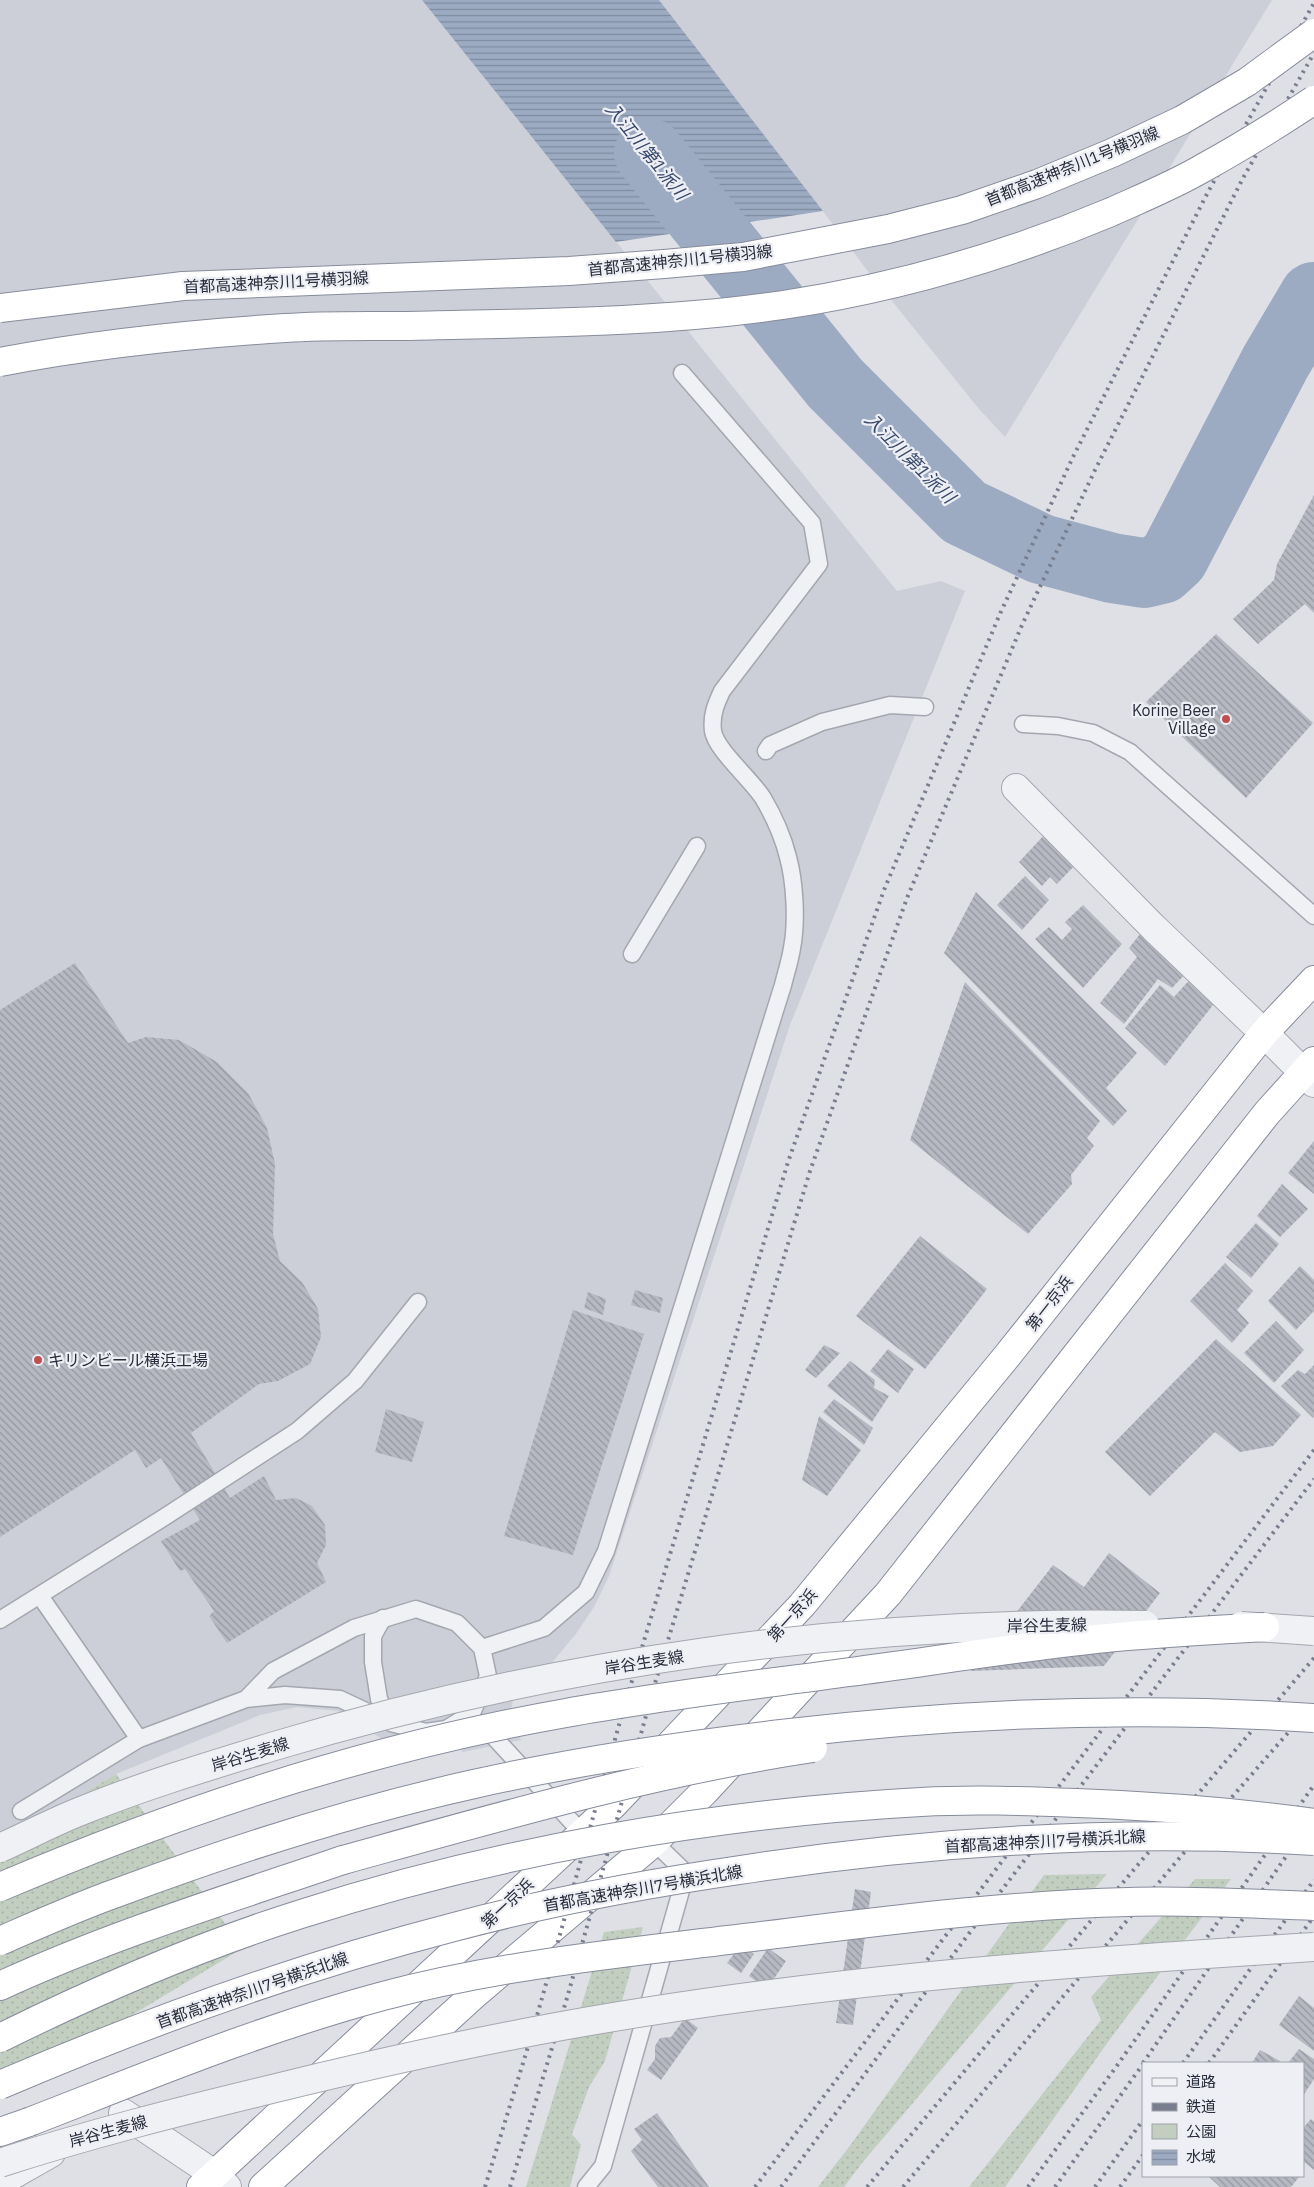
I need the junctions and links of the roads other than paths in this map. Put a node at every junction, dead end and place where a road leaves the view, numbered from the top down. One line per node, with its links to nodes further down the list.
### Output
1 (1314, 33): 3 (highway, 首都高速神奈川1号横羽線, bridge)
2 (1314, 100): 4 (highway, bridge)
3 (0, 308)
4 (0, 362)
5 (682, 373): 22 (lane)
6 (925, 707): 8 (lane)
7 (1023, 724): 11 (lane)
8 (766, 751)
9 (1016, 788): 14 (street)
10 (697, 846): 12 (lane)
11 (1314, 916)
12 (632, 954)
13 (1314, 980): 14 (highway, 第一京浜)
14 (1264, 1033): 15 (street); 31 (highway, 第一京浜)
15 (1311, 1072): 33 (highway)
16 (418, 1302): 17 (lane)
17 (40, 1596): 19 (lane); 28 (lane)
18 (383, 1618): 22 (lane); 23 (lane); 27 (lane)
19 (0, 1620)
20 (1265, 1627): 21 (street, 岸谷生麦線, bridge); 34 (street, 岸谷生麦線, bridge); 35 (highway, bridge)
21 (1314, 1631)
22 (482, 1648): 25 (lane)
23 (246, 1699): 27 (lane); 28 (lane)
24 (1193, 1712): 26 (highway, bridge); 37 (highway, bridge); 39 (highway, bridge)
25 (472, 1713): 27 (lane); 31 (lane)
26 (1314, 1718)
27 (392, 1723)
28 (140, 1739): 29 (lane)
29 (21, 1811)
30 (1314, 1823): 40 (highway, bridge)
31 (582, 1833): 45 (highway, 第一京浜)
32 (1314, 1841): 41 (highway, 首都高速神奈川7号横浜北線, bridge)
33 (654, 1842): 46 (highway); 47 (lane)
34 (0, 1848)
35 (0, 1887)
36 (1314, 1906): 42 (highway, bridge)
37 (0, 1940)
38 (1314, 1947): 43 (street, 岸谷生麦線, bridge)
39 (0, 1986)
40 (0, 2038)
41 (0, 2085)
42 (0, 2132)
43 (0, 2163)
44 (0, 2182): 45 (street)
45 (214, 2183)
46 (263, 2187)
47 (586, 2187)

